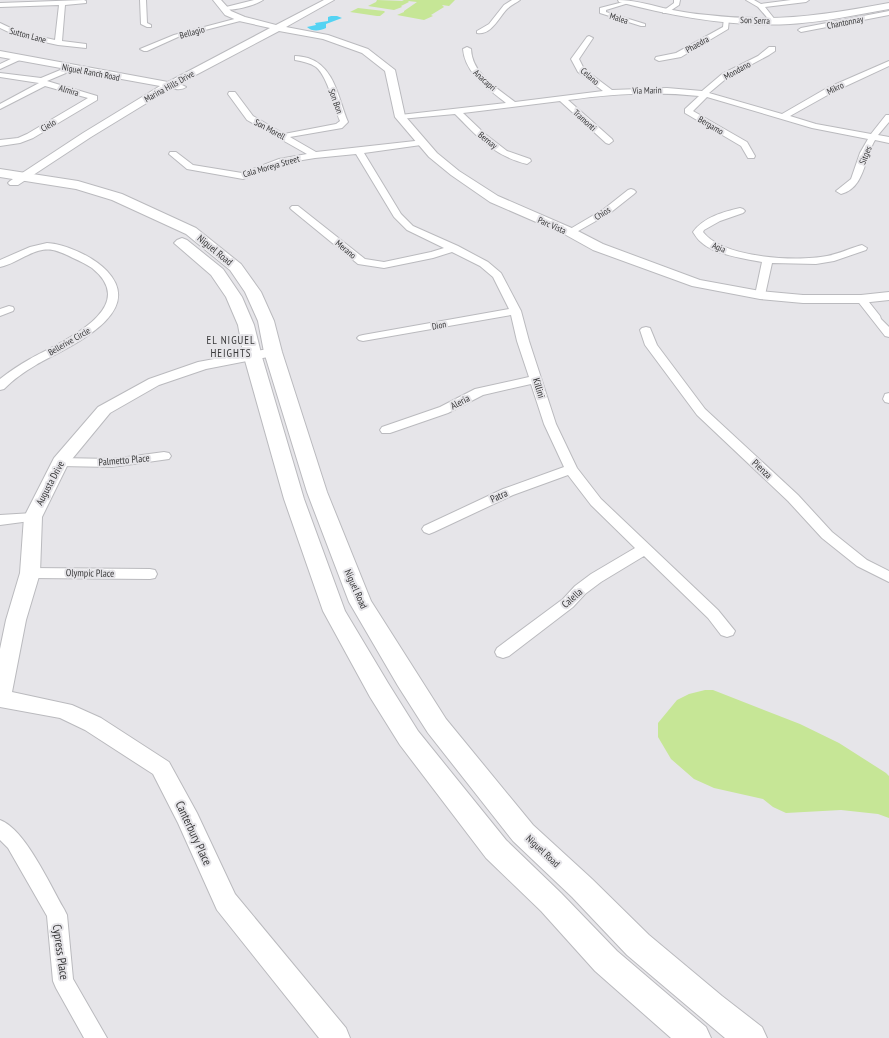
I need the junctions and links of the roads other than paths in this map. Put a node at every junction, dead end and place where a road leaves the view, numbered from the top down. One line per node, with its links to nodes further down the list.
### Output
1 (144, 0): 24 (street)
2 (216, 0): 16 (street, Parc Vista)
3 (260, 0): 16 (street)
4 (330, 0): 25 (street, Marina Hills Drive)
5 (342, 0): 25 (street, Marina Hills Drive)
6 (517, 0): 27 (street)
7 (677, 0): 17 (street)
8 (749, 0): 14 (street)
9 (806, 0): 14 (street)
10 (625, 1): 17 (street, Son Serra); 23 (street, Malea)
11 (84, 2): 12 (street)
12 (62, 3): 13 (street); 29 (street, Sutton Lane)
13 (0, 5)
14 (760, 6): 21 (street)
15 (889, 6): 21 (street, Son Serra)
16 (225, 8): 19 (street, Parc Vista)
17 (665, 12): 20 (street, Son Serra)
18 (889, 13): 26 (street, Chantonnay)
19 (242, 19): 25 (street, Parc Vista); 31 (street, Bellagio)
20 (726, 19): 21 (street, Son Serra); 37 (street, Phaedra)
21 (773, 21)
22 (0, 25): 29 (street, Sutton Lane)
23 (643, 25)
24 (149, 26)
25 (282, 29): 43 (street, Marina Hills Drive); 44 (street, Marina Hills Drive); 54 (street, Parc Vista)
26 (801, 30)
27 (479, 32)
28 (589, 38): 45 (street, Celano)
29 (58, 43): 30 (street, Sutton Lane)
30 (83, 46)
31 (144, 48)
32 (467, 49): 50 (street, Anacapri)
33 (772, 49): 47 (street, Mondano)
34 (0, 54): 35 (street, Niguel Ranch Road)
35 (20, 58): 39 (street); 40 (street, Niguel Ranch Road)
36 (298, 58): 56 (street, Son Bon)
37 (659, 59)
38 (889, 63): 55 (street, Mikro)
39 (0, 67)
40 (70, 68): 42 (street); 43 (street, Niguel Ranch Road)
41 (0, 74): 42 (street, Almira)
42 (44, 82): 48 (street, Almira); 51 (street)
43 (170, 85): 44 (street, Niguel Ranch Road); 69 (street, Marina Hills Drive)
44 (182, 87): 69 (street, Marina Hills Drive)
45 (610, 92): 47 (street, Via Marin); 49 (street, Via Marin)
46 (232, 94): 56 (street, Son Morell)
47 (706, 94): 55 (street, Via Marin); 65 (street, Bergamo)
48 (94, 98): 61 (street, Cielo)
49 (561, 98): 50 (street, Via Marin); 60 (street, Tramonti)
50 (513, 105): 52 (street, Via Marin)
51 (0, 107)
52 (456, 110): 54 (street, Via Marin); 66 (street, Bernay)
53 (889, 116): 57 (street, Sitges)
54 (400, 117): 59 (street, Parc Vista)
55 (783, 117): 57 (street, Via Marin)
56 (284, 136): 64 (street, Son Morell)
57 (872, 137): 58 (street, Via Marin); 70 (street, Sitges)
58 (889, 140)
59 (420, 142): 62 (street, Cala Moreya Street); 74 (street, Parc Vista)
60 (609, 142)
61 (0, 143)
62 (359, 151): 64 (street, Cala Moreya Street); 75 (street, Killini)
63 (174, 154): 64 (street, Cala Moreya Street)
64 (315, 155)
65 (751, 156)
66 (526, 161)
67 (0, 173): 69 (main road, Niguel Road)
68 (0, 181): 69 (main road, Niguel Road)
69 (26, 181): 86 (main road, Niguel Road); 86 (main road, Niguel Road)
70 (841, 191)
71 (631, 192): 74 (street, Chios)
72 (295, 208): 75 (street, Merano)
73 (740, 211): 77 (street, Agia)
74 (570, 232): 79 (street, Parc Vista)
75 (454, 248): 82 (street, Killini)
76 (862, 248): 77 (street, Agia)
77 (767, 261): 79 (street)
78 (0, 264): 88 (street, Bellerive Circle)
79 (760, 295): 81 (street, Parc Vista)
80 (889, 296): 81 (street, Parc Vista)
81 (861, 299): 84 (street)
82 (516, 311): 85 (street, Dion); 87 (street, Killini)
83 (646, 330): 99 (street, Pienza)
84 (889, 334)
85 (363, 338)
86 (263, 354): 91 (street, Augusta Drive); 106 (main road, Niguel Road); 107 (main road, Niguel Road)
87 (536, 379): 89 (street, Aleria); 92 (street, Killini)
88 (0, 386)
89 (386, 430)
90 (164, 456): 91 (street, Palmetto Place)
91 (60, 462): 93 (street, Augusta Drive)
92 (571, 469): 95 (street, Patra); 96 (street, Killini)
93 (33, 517): 94 (street); 97 (street, Augusta Drive)
94 (0, 520)
95 (429, 529)
96 (644, 549): 100 (street, Killini); 101 (street, Calella)
97 (30, 573): 98 (street, Olympic Place); 102 (street, Augusta Drive)
98 (150, 574)
99 (889, 577)
100 (727, 631)
101 (503, 652)
102 (0, 699): 105 (street, Canterbury Place)
103 (0, 828): 104 (street, Cypress Place)
104 (96, 1038)
105 (336, 1038)
106 (695, 1038)
107 (751, 1038)

